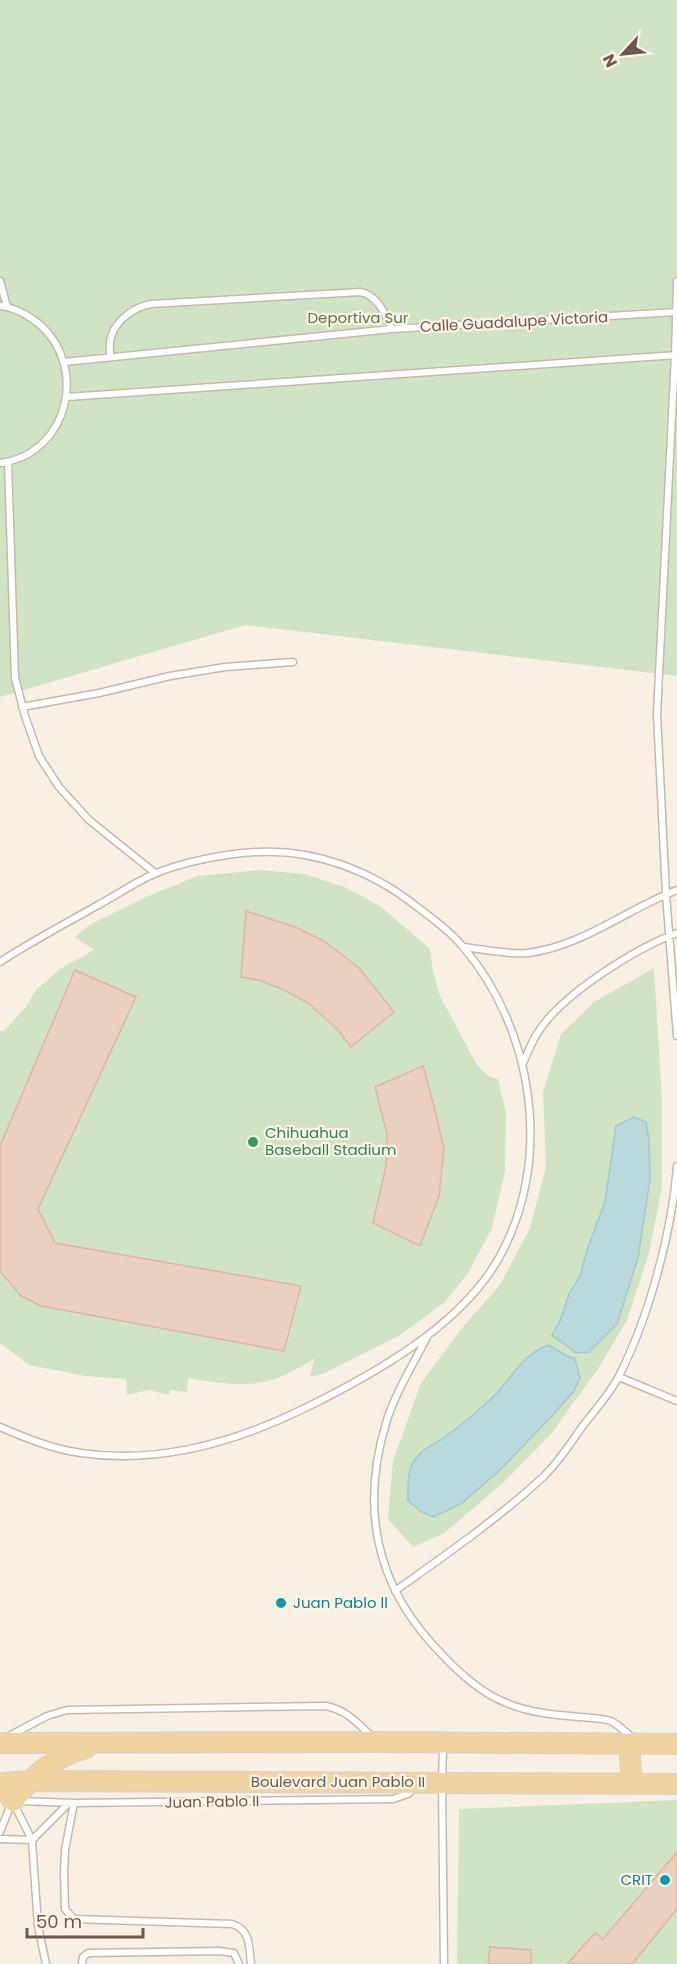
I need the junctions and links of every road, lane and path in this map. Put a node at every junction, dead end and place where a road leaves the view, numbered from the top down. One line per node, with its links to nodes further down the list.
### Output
1 (0, 281): 3 (lane)
2 (677, 281): 4 (lane)
3 (3, 306): 8 (lane)
4 (676, 313): 5 (lane, Calle Guadalupe Victoria); 6 (lane)
5 (392, 329): 7 (lane, Calle Guadalupe Victoria); 7 (lane)
6 (676, 355): 9 (lane); 16 (lane)
7 (110, 357): 8 (lane, Calle Guadalupe Victoria)
8 (64, 362): 9 (lane)
9 (67, 397): 10 (lane)
10 (8, 462): 11 (lane); 13 (lane)
11 (0, 463)
12 (293, 662): 13 (lane)
13 (22, 707): 14 (lane)
14 (155, 873): 19 (lane); 20 (lane)
15 (677, 890): 16 (lane)
16 (666, 894): 18 (lane); 19 (lane)
17 (677, 933): 18 (lane)
18 (670, 936): 21 (lane); 22 (lane)
19 (463, 946): 22 (lane)
20 (0, 962)
21 (677, 1035)
22 (523, 1063): 24 (lane)
23 (677, 1166): 25 (lane)
24 (429, 1335): 27 (lane); 28 (lane)
25 (618, 1377): 26 (lane); 28 (lane)
26 (677, 1401)
27 (0, 1427)
28 (395, 1591): 33 (lane)
29 (0, 1742): 30 (lane); 31 (main road)
30 (377, 1742): 31 (main road); 32 (main road)
31 (103, 1743): 35 (main road)
32 (444, 1743): 33 (main road); 38 (lane)
33 (635, 1744): 34 (main road); 39 (main road)
34 (677, 1744)
35 (28, 1781): 36 (main road, Boulevard Juan Pablo II); 41 (main road, Boulevard Juan Pablo II)
36 (198, 1782): 37 (main road, Boulevard Juan Pablo II); 42 (lane)
37 (419, 1782): 38 (main road, Boulevard Juan Pablo II); 42 (lane, Juan Pablo II)
38 (442, 1782): 39 (main road, Boulevard Juan Pablo II); 51 (lane)
39 (632, 1783): 40 (main road, Boulevard Juan Pablo II)
40 (677, 1784)
41 (5, 1792): 43 (lane, Juan Pablo II); 44 (lane); 46 (lane)
42 (200, 1802): 43 (lane, Juan Pablo II)
43 (72, 1803): 46 (lane); 50 (lane)
44 (0, 1832)
45 (0, 1839): 46 (lane)
46 (32, 1840): 47 (lane)
47 (46, 1964)
48 (82, 1964): 49 (lane)
49 (239, 1964)
50 (252, 1964)
51 (444, 1964)

